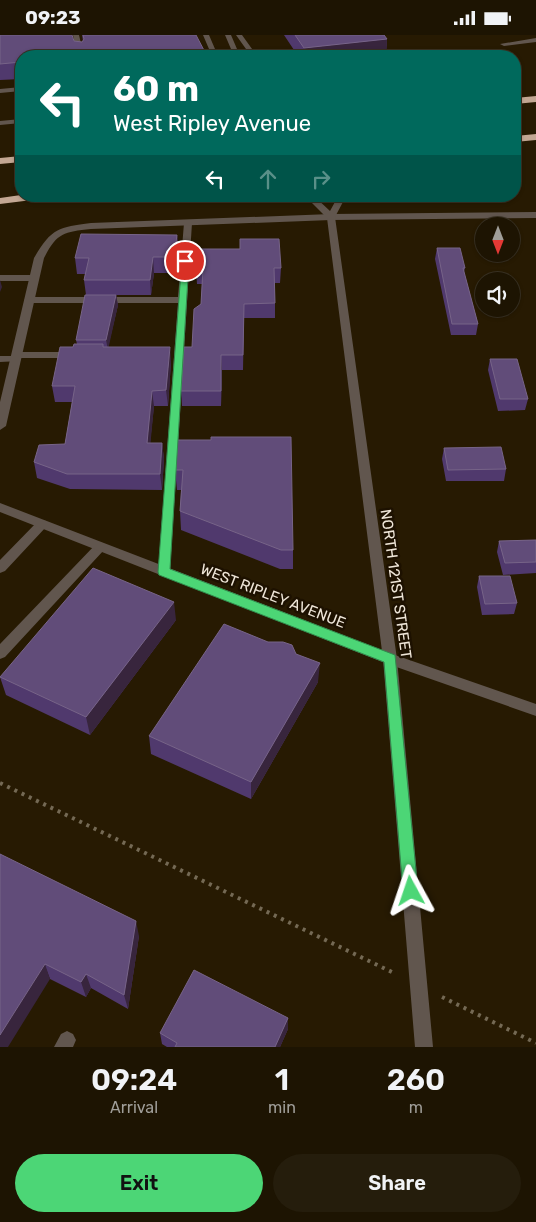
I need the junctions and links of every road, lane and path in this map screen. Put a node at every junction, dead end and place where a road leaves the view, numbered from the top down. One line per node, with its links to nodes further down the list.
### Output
1 (76, 35): 7 (street)
2 (206, 35): 8 (street)
3 (228, 35): 9 (street)
4 (239, 35): 10 (street)
5 (536, 41): 6 (street)
6 (504, 44)
7 (80, 50)
8 (213, 50)
9 (234, 50)
10 (250, 50)
11 (15, 90): 12 (street)
12 (0, 91)
13 (536, 99): 14 (highway)
14 (521, 100)
15 (15, 122): 16 (street)
16 (0, 123)
17 (536, 137): 18 (highway)
18 (521, 138)
19 (15, 160): 20 (highway)
20 (0, 161)
21 (15, 199): 22 (highway)
22 (0, 201)
23 (315, 202): 26 (street)
24 (339, 202): 26 (street)
25 (536, 215): 26 (street)
26 (331, 217): 27 (street); 42 (street, NORTH 121ST STREET)
27 (188, 223): 29 (street); 31 (street)
28 (0, 278): 29 (street)
29 (34, 278): 30 (street)
30 (29, 300): 31 (street); 33 (street)
31 (182, 300): 40 (street)
32 (83, 355): 33 (street)
33 (16, 357): 34 (street); 35 (street)
34 (0, 359)
35 (0, 425)
36 (0, 507): 37 (street, WEST RIPLEY AVENUE)
37 (42, 524): 38 (street, WEST RIPLEY AVENUE); 39 (street)
38 (100, 547): 40 (street, WEST RIPLEY AVENUE); 41 (street)
39 (0, 567)
40 (164, 572): 42 (street, WEST RIPLEY AVENUE)
41 (0, 653)
42 (390, 659): 43 (street, WEST RIPLEY AVENUE); 48 (street, NORTH 121ST STREET)
43 (536, 710)
44 (0, 783): 45 (path)
45 (371, 962)
46 (467, 1009): 47 (path)
47 (536, 1043)
48 (424, 1047)

